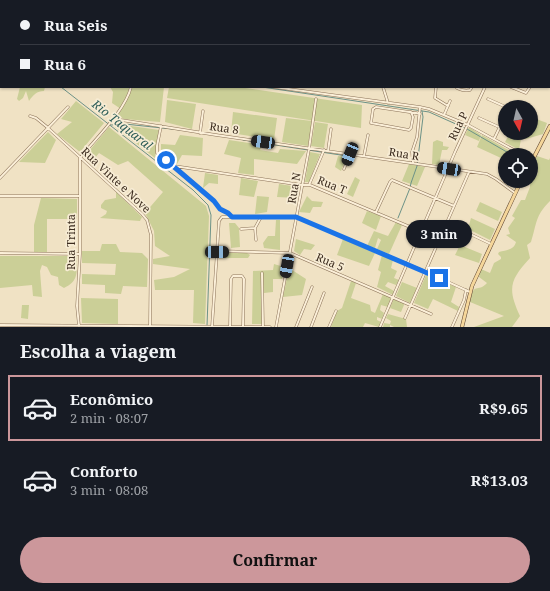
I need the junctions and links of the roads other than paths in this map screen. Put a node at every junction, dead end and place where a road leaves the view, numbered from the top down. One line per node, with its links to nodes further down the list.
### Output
1 (131, 88): 20 (street)
2 (280, 88): 13 (street)
3 (382, 88): 13 (street)
4 (436, 88): 15 (street)
5 (458, 88): 6 (street)
6 (472, 88)
7 (485, 88): 25 (street, Rua P)
8 (514, 88): 9 (street)
9 (529, 88)
10 (316, 99): 36 (street, Rua N)
11 (488, 99): 14 (street)
12 (450, 101): 15 (street)
13 (388, 103): 18 (street)
14 (498, 103)
15 (448, 106): 21 (street)
16 (68, 107): 29 (street)
17 (204, 111): 32 (street)
18 (419, 111): 19 (street); 21 (street); 23 (street); 43 (street)
19 (411, 112): 23 (street); 23 (street)
20 (116, 115): 27 (street, Rua 8); 42 (street)
21 (444, 115): 25 (street)
22 (30, 116): 29 (street, Rua Vinte e Nove)
23 (413, 117)
24 (479, 118): 28 (street)
25 (467, 126): 34 (street); 46 (street, Rua P)
26 (550, 126): 37 (main road)
27 (161, 127): 32 (street, Rua 8); 44 (street)
28 (498, 127)
29 (47, 128): 42 (street, Rua Vinte e Nove); 48 (street)
30 (498, 129): 34 (street)
31 (331, 130): 39 (street)
32 (200, 132): 36 (street, Rua 8)
33 (368, 135): 41 (street)
34 (494, 139): 35 (street)
35 (510, 148)
36 (309, 149): 38 (street, Rua R); 49 (street, Rua N)
37 (538, 149)
38 (323, 151): 39 (street, Rua R); 50 (street)
39 (328, 151): 40 (street, Rua R)
40 (350, 154): 41 (street, Rua R); 45 (street)
41 (364, 156): 43 (street, Rua R)
42 (80, 158): 54 (street, Rua Trinta); 87 (street, Rua Vinte e Nove)
43 (413, 163): 46 (street, Rua R)
44 (174, 166): 49 (street, Rua T); 58 (street)
45 (344, 169)
46 (449, 169): 47 (street, Rua R); 55 (street, Rua P)
47 (469, 172): 52 (street, Rua R); 56 (street)
48 (0, 178)
49 (302, 185): 50 (street, Rua T); 60 (street, Rua N)
50 (309, 185): 57 (street, Rua T)
51 (518, 188): 52 (main road)
52 (515, 193): 67 (main road)
53 (0, 196): 54 (street)
54 (79, 196): 72 (street, Rua Trinta)
55 (436, 198): 56 (street); 57 (street); 63 (street, Rua P)
56 (454, 206): 65 (street)
57 (376, 212): 63 (street, Rua T)
58 (232, 217): 59 (street); 69 (street)
59 (261, 217): 60 (street); 61 (street)
60 (296, 217): 71 (street, Rua N); 73 (street)
61 (255, 228): 62 (street); 66 (street)
62 (241, 229)
63 (421, 231): 65 (street, Rua T); 73 (street, Rua P)
64 (468, 233): 67 (street)
65 (439, 239): 68 (street, Rua T); 74 (street)
66 (256, 240)
67 (491, 244): 77 (main road)
68 (453, 245)
69 (217, 252): 71 (street, Rua 5); 93 (street)
70 (0, 253): 72 (street)
71 (290, 253): 79 (street, Rua 5); 97 (street, Rua N)
72 (80, 254): 86 (street, Rua Trinta)
73 (408, 264): 74 (street); 79 (street, Rua P)
74 (426, 272): 77 (street); 80 (street)
75 (262, 273): 95 (street)
76 (312, 287): 98 (street)
77 (468, 291): 102 (street); 103 (main road)
78 (324, 293): 99 (street)
79 (394, 297): 80 (street, Rua 5); 101 (street, Rua P)
80 (411, 305): 82 (street, Rua 5); 83 (street)
81 (336, 311): 100 (street)
82 (431, 314)
83 (405, 318)
84 (0, 325): 85 (street)
85 (13, 326): 86 (street)
86 (79, 326): 87 (street)
87 (150, 326): 91 (street)
88 (230, 326): 89 (street); 90 (street); 93 (street)
89 (234, 326): 90 (street)
90 (243, 326): 94 (street)
91 (203, 327): 92 (street)
92 (207, 327): 93 (street)
93 (212, 327)
94 (246, 327): 95 (street)
95 (263, 327): 96 (street)
96 (270, 327)
97 (276, 327)
98 (296, 327)
99 (311, 327)
100 (330, 327)
101 (380, 327)
102 (452, 327)
103 (462, 327)

